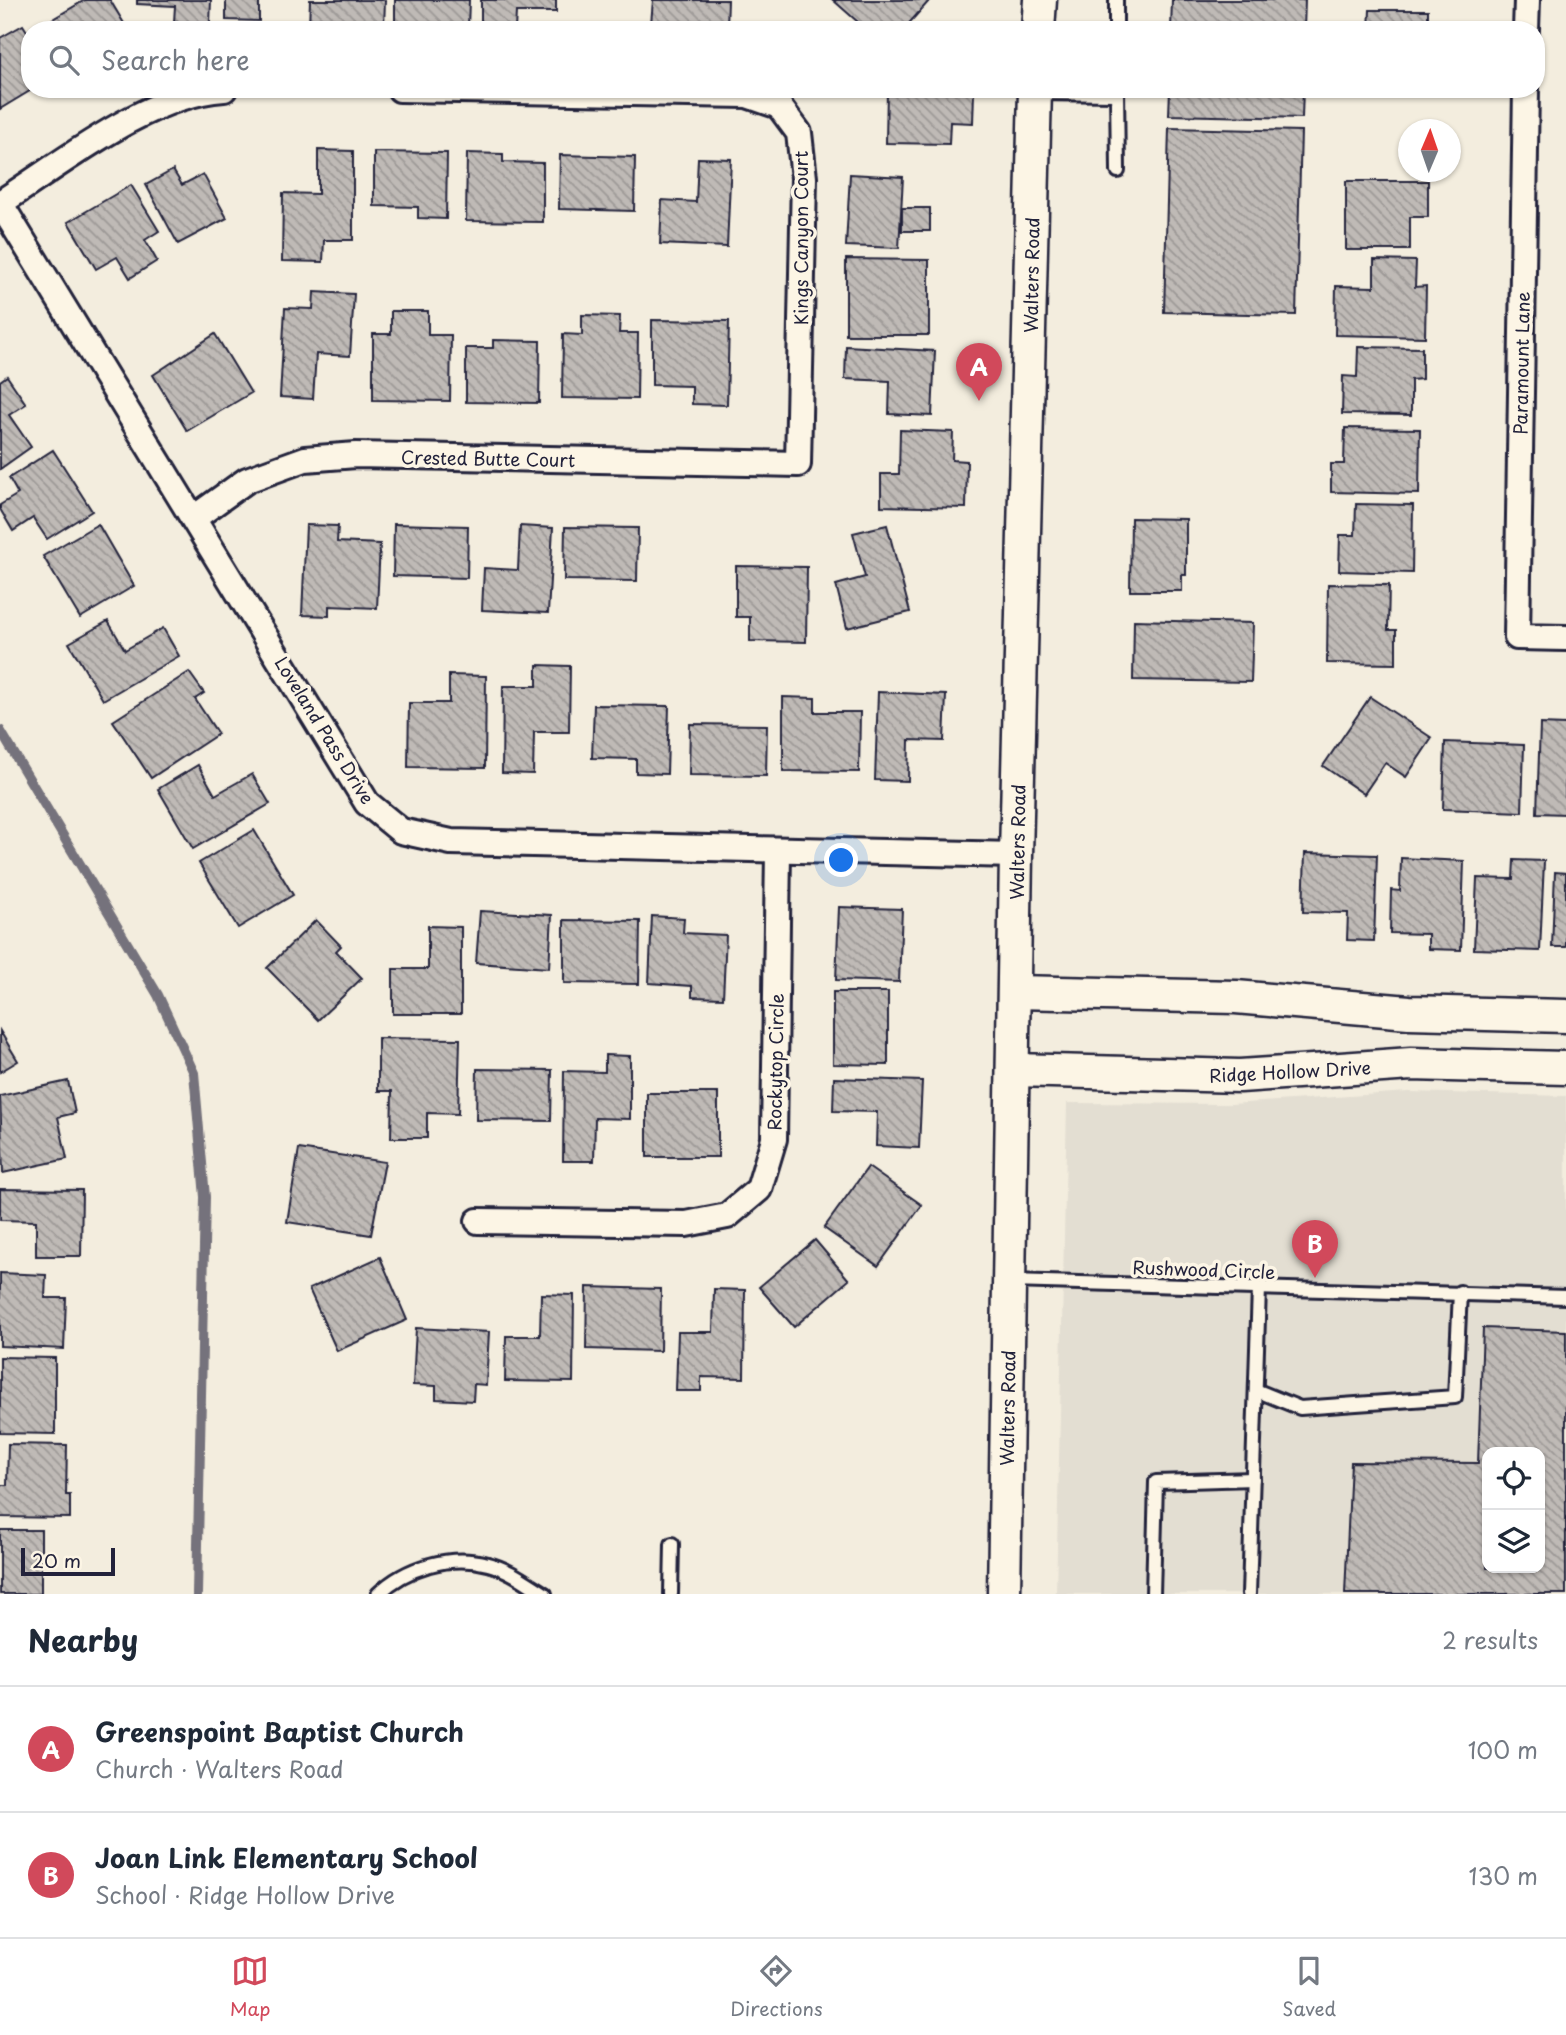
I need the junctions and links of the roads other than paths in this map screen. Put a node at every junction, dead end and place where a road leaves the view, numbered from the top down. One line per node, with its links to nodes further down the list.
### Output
1 (1040, 0): 4 (street)
2 (1116, 0): 5 (lane)
3 (1527, 0): 6 (street)
4 (1039, 21)
5 (1116, 21)
6 (1527, 21)
7 (180, 98): 13 (street)
8 (756, 98): 14 (street, Kings Canyon Court)
9 (1035, 98): 18 (street, Walters Road)
10 (1117, 98): 12 (lane)
11 (1525, 98): 16 (street, Paramount Lane)
12 (1118, 171)
13 (0, 203): 15 (street, Loveland Pass Drive)
14 (798, 464): 15 (street, Crested Butte Court)
15 (194, 518): 17 (street, Loveland Pass Drive)
16 (1566, 638)
17 (778, 851): 18 (street, Loveland Pass Drive); 23 (street, Rockytop Circle)
18 (1016, 855): 19 (street, Walters Road)
19 (1014, 992): 20 (street); 22 (street, Walters Road)
20 (1566, 1016)
21 (1566, 1068): 22 (street, Ridge Hollow Drive)
22 (1014, 1070): 24 (street, Walters Road)
23 (478, 1221)
24 (1010, 1281): 25 (lane, Rushwood Circle); 34 (street, Walters Road)
25 (1259, 1288): 26 (lane, Rushwood Circle); 28 (lane)
26 (1460, 1292): 27 (lane, Rushwood Circle); 28 (lane)
27 (1566, 1297)
28 (1258, 1391): 29 (lane)
29 (1253, 1479): 35 (lane); 36 (lane)
30 (672, 1544): 33 (lane)
31 (378, 1594): 32 (lane)
32 (545, 1594)
33 (671, 1594)
34 (1004, 1594)
35 (1153, 1594)
36 (1249, 1594)

